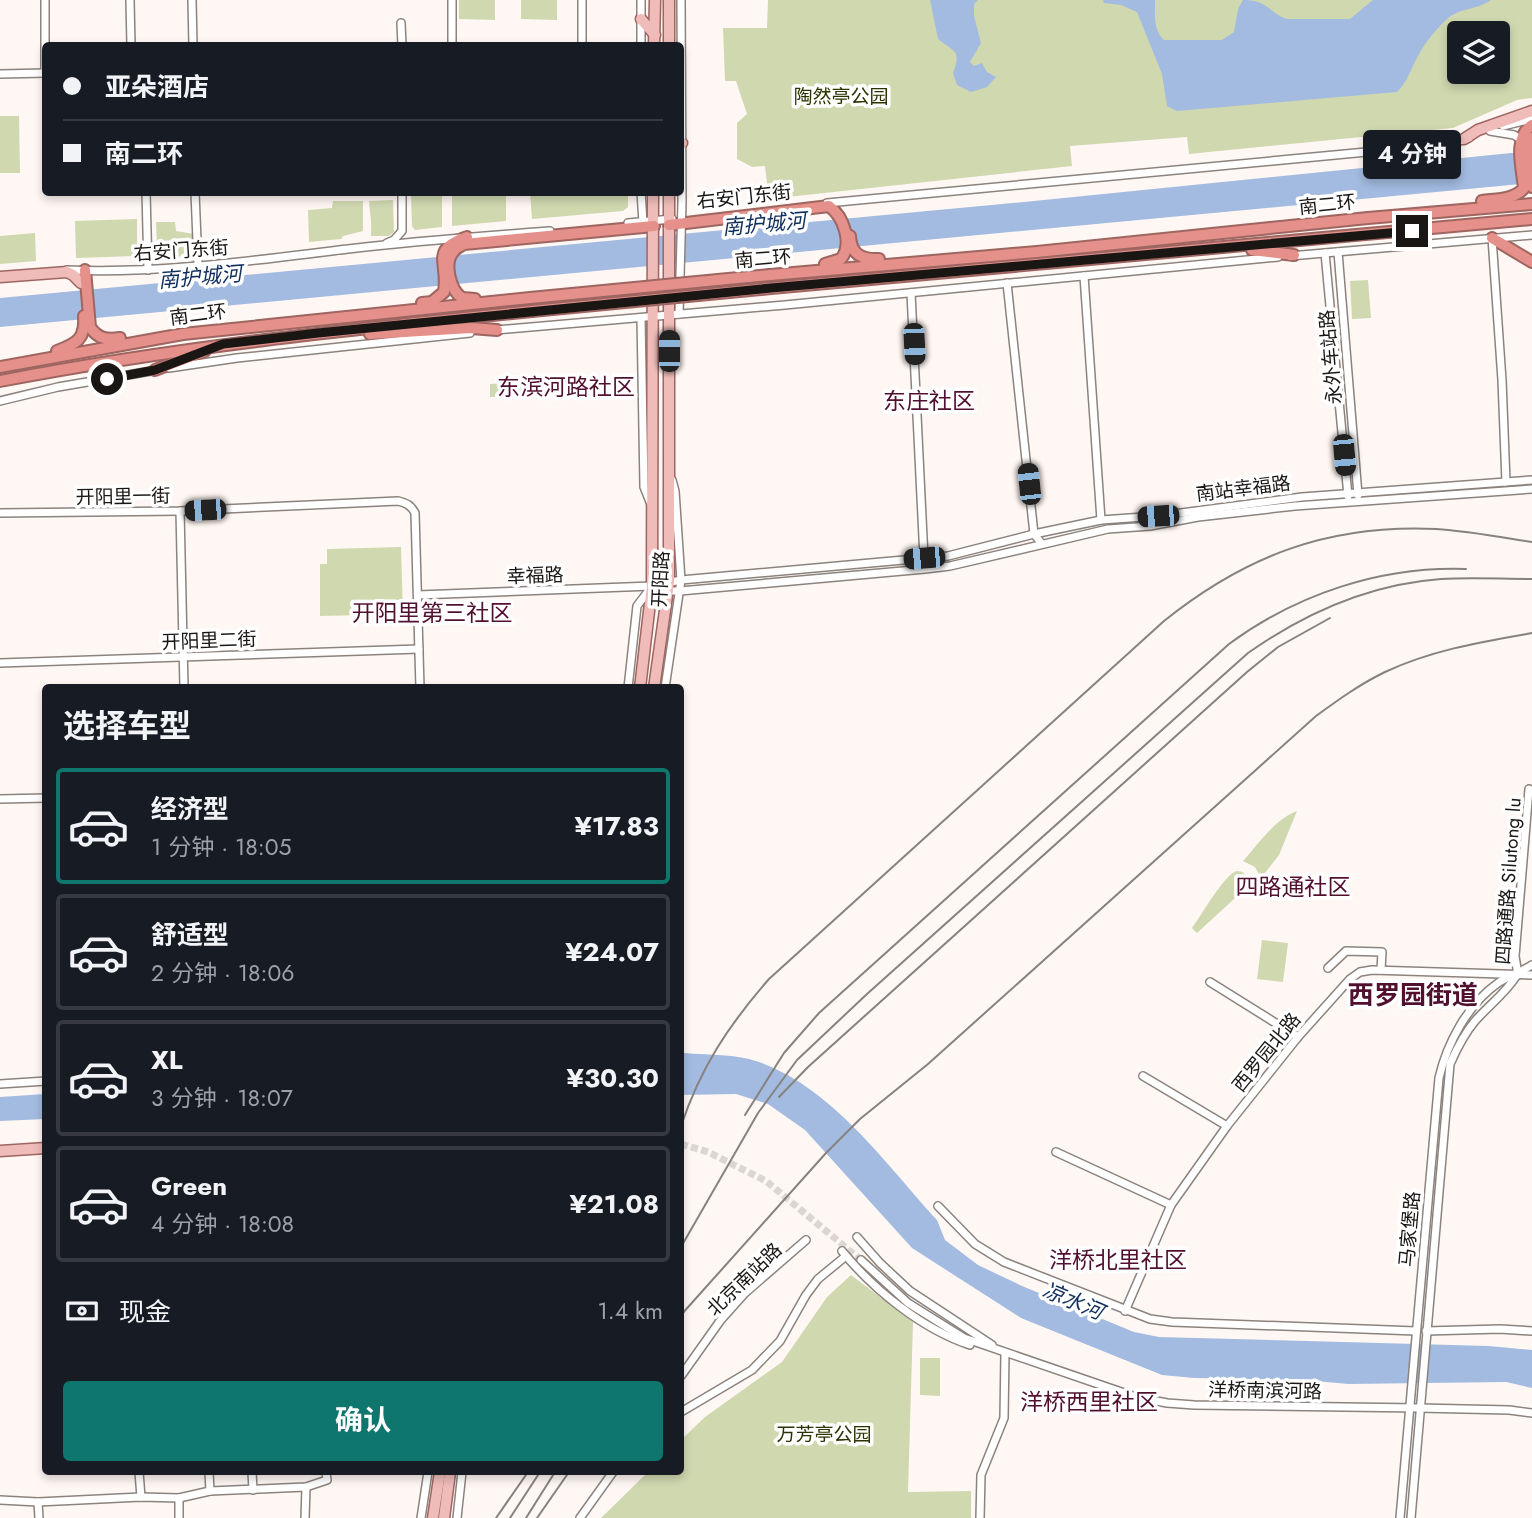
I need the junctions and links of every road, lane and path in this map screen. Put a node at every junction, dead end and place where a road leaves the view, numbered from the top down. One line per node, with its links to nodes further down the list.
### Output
1 (45, 0): 13 (street)
2 (130, 0): 14 (street)
3 (192, 0): 15 (street)
4 (452, 0): 17 (street)
5 (582, 0): 18 (street)
6 (641, 0): 10 (street)
7 (655, 0): 12 (main road)
8 (669, 0): 20 (main road)
9 (681, 0): 21 (street)
10 (641, 19): 12 (main road); 19 (street)
11 (401, 23): 16 (street)
12 (655, 40)
13 (45, 42)
14 (131, 42)
15 (193, 42)
16 (402, 42)
17 (452, 42)
18 (582, 42)
19 (641, 42)
20 (669, 42)
21 (681, 42)
22 (42, 73): 23 (street)
23 (0, 74)
24 (1532, 111): 28 (main road)
25 (1532, 119): 27 (street)
26 (1532, 125): 29 (highway)
27 (1490, 131): 28 (street); 29 (street)
28 (1464, 139): 39 (street)
29 (1525, 142): 30 (highway)
30 (1529, 187): 40 (highway)
31 (146, 196): 60 (street)
32 (195, 196): 58 (street)
33 (402, 196): 44 (street)
34 (642, 196): 42 (street)
35 (653, 196): 42 (main road, 开阳路)
36 (669, 196): 43 (main road, 开阳路)
37 (677, 196): 43 (street)
38 (1532, 204): 40 (highway, 南二环)
39 (840, 210): 43 (highway); 54 (highway)
40 (1460, 210): 56 (highway, 南二环)
41 (1532, 219): 50 (highway, 南二环)
42 (651, 225): 43 (street, 右安门东街); 46 (street, 右安门东街); 51 (highway); 71 (main road, 开阳路)
43 (675, 225): 69 (street); 69 (main road, 开阳路)
44 (402, 231): 48 (street); 49 (street)
45 (1532, 235): 47 (street)
46 (472, 236): 48 (street, 右安门东街); 51 (highway)
47 (1492, 238): 52 (street); 57 (highway); 85 (street)
48 (425, 241): 49 (street, 右安门东街)
49 (369, 247): 58 (street, 右安门东街)
50 (1232, 247): 55 (highway); 75 (highway, 南二环, bridge)
51 (449, 251): 66 (highway)
52 (1338, 252): 53 (street); 87 (street, 永外车站路)
53 (1325, 253): 55 (street); 88 (street, 永外车站路)
54 (850, 254): 56 (highway); 61 (highway)
55 (1294, 255): 63 (street)
56 (930, 261): 61 (highway, 南二环)
57 (1532, 262)
58 (198, 265): 60 (street, 右安门东街)
59 (82, 270): 60 (street, 右安门东街); 62 (street, 右安门东街); 65 (highway)
60 (148, 270)
61 (788, 274): 68 (highway, 南二环, bridge)
62 (0, 275): 65 (main road)
63 (1084, 276): 64 (street); 93 (street)
64 (1007, 283): 67 (street); 94 (street)
65 (82, 284): 73 (highway)
66 (449, 292): 68 (highway); 70 (highway)
67 (911, 293): 69 (street); 96 (street)
68 (530, 298): 70 (highway, 南二环)
69 (674, 315): 71 (street); 83 (main road, 开阳路)
70 (361, 316): 76 (highway, 南二环)
71 (652, 317): 72 (street); 90 (main road, 开阳路)
72 (641, 318): 74 (street); 90 (street, 开阳路)
73 (87, 327): 76 (highway); 78 (highway)
74 (497, 330): 75 (highway); 80 (street)
75 (318, 333): 77 (highway, 南二环)
76 (161, 337): 78 (highway, 南二环)
77 (223, 344): 80 (highway); 81 (highway, 南二环)
78 (42, 359): 79 (highway, 南二环)
79 (0, 367)
80 (155, 370): 82 (street)
81 (0, 381)
82 (0, 401)
83 (669, 472): 97 (street, 开阳路); 99 (main road, 开阳路)
84 (1532, 480): 85 (street, 南站幸福路)
85 (1506, 482): 87 (street, 南站幸福路)
86 (1532, 489): 89 (street, 南站幸福路)
87 (1358, 492): 88 (street, 南站幸福路); 89 (street, 永外车站路)
88 (1348, 498): 89 (street, 南站幸福路); 93 (street, 南站幸福路); 95 (street, 南站幸福路)
89 (1359, 501)
90 (652, 507): 98 (main road, 开阳路)
91 (180, 511): 92 (street, 开阳里一街); 101 (street, 开阳里一街); 103 (street)
92 (0, 513)
93 (1101, 520): 94 (street, 南站幸福路)
94 (1034, 534): 95 (street); 96 (street, 南站幸福路)
95 (1042, 544): 100 (street, 南站幸福路)
96 (924, 558): 97 (street, 南站幸福路)
97 (681, 580): 99 (street, 南站幸福路); 100 (street, 开阳路)
98 (652, 586): 99 (street, 幸福路); 101 (street, 幸福路); 107 (street, 开阳路); 108 (main road, 开阳路)
99 (668, 587): 100 (street, 南站幸福路); 109 (main road, 开阳路)
100 (680, 591): 110 (street, 开阳路)
101 (418, 595): 102 (street)
102 (419, 649): 103 (street, 开阳里二街); 106 (street)
103 (183, 656): 104 (street, 开阳里二街); 105 (street)
104 (0, 663)
105 (184, 684)
106 (420, 684)
107 (628, 684)
108 (640, 684)
109 (655, 684)
110 (666, 684)
111 (1530, 789): 117 (street, 四路通路 Silutong lu)
112 (42, 798): 113 (street)
113 (0, 799)
114 (1532, 965): 117 (street, 马家堡路)
115 (1328, 968): 116 (street)
116 (1381, 970): 117 (street, 西罗园北路); 120 (street, 西罗园北路)
117 (1517, 975): 118 (street, 西罗园北路); 134 (street, 马家堡路); 135 (street, 马家堡路)
118 (1532, 975)
119 (1210, 982): 120 (street)
120 (1298, 1037): 124 (street, 西罗园北路)
121 (1143, 1076): 124 (street)
122 (42, 1081): 123 (street)
123 (0, 1084)
124 (1227, 1126): 128 (street, 西罗园北路)
125 (42, 1148): 126 (main road)
126 (0, 1151)
127 (1056, 1152): 128 (street)
128 (1171, 1205): 133 (street, 西罗园北路)
129 (938, 1206): 133 (street)
130 (857, 1237): 137 (street, 洋桥南滨河路)
131 (806, 1240): 138 (street, 北京南站路)
132 (861, 1260): 137 (street, 洋桥南滨河路)
133 (1125, 1311): 134 (street)
134 (1416, 1331): 139 (street, 马家堡路)
135 (1426, 1331): 136 (street); 140 (street, 马家堡路)
136 (1532, 1331)
137 (1005, 1353): 139 (street, 洋桥南滨河路); 141 (street, 洋桥南滨河路); 167 (street)
138 (684, 1372)
139 (1409, 1408): 140 (street, 洋桥南滨河路); 168 (street, 马家堡路)
140 (1419, 1408): 142 (street, 洋桥南滨河路); 169 (street, 马家堡路)
141 (684, 1410)
142 (1532, 1413)
143 (139, 1475): 155 (street)
144 (209, 1475): 154 (street)
145 (253, 1475): 153 (street)
146 (428, 1475): 162 (street)
147 (440, 1475): 163 (main road)
148 (450, 1475): 164 (main road)
149 (462, 1475): 165 (street)
150 (611, 1475): 166 (street)
151 (327, 1476): 152 (street)
152 (306, 1487): 153 (street); 161 (street)
153 (253, 1490): 154 (street)
154 (211, 1491): 156 (street)
155 (141, 1497): 156 (street); 158 (street)
156 (179, 1498): 160 (street)
157 (0, 1500): 158 (street)
158 (38, 1502): 159 (street)
159 (39, 1518)
160 (179, 1518)
161 (305, 1518)
162 (421, 1518)
163 (433, 1518)
164 (444, 1518)
165 (457, 1518)
166 (580, 1518)
167 (980, 1518)
168 (1399, 1518)
169 (1411, 1518)

